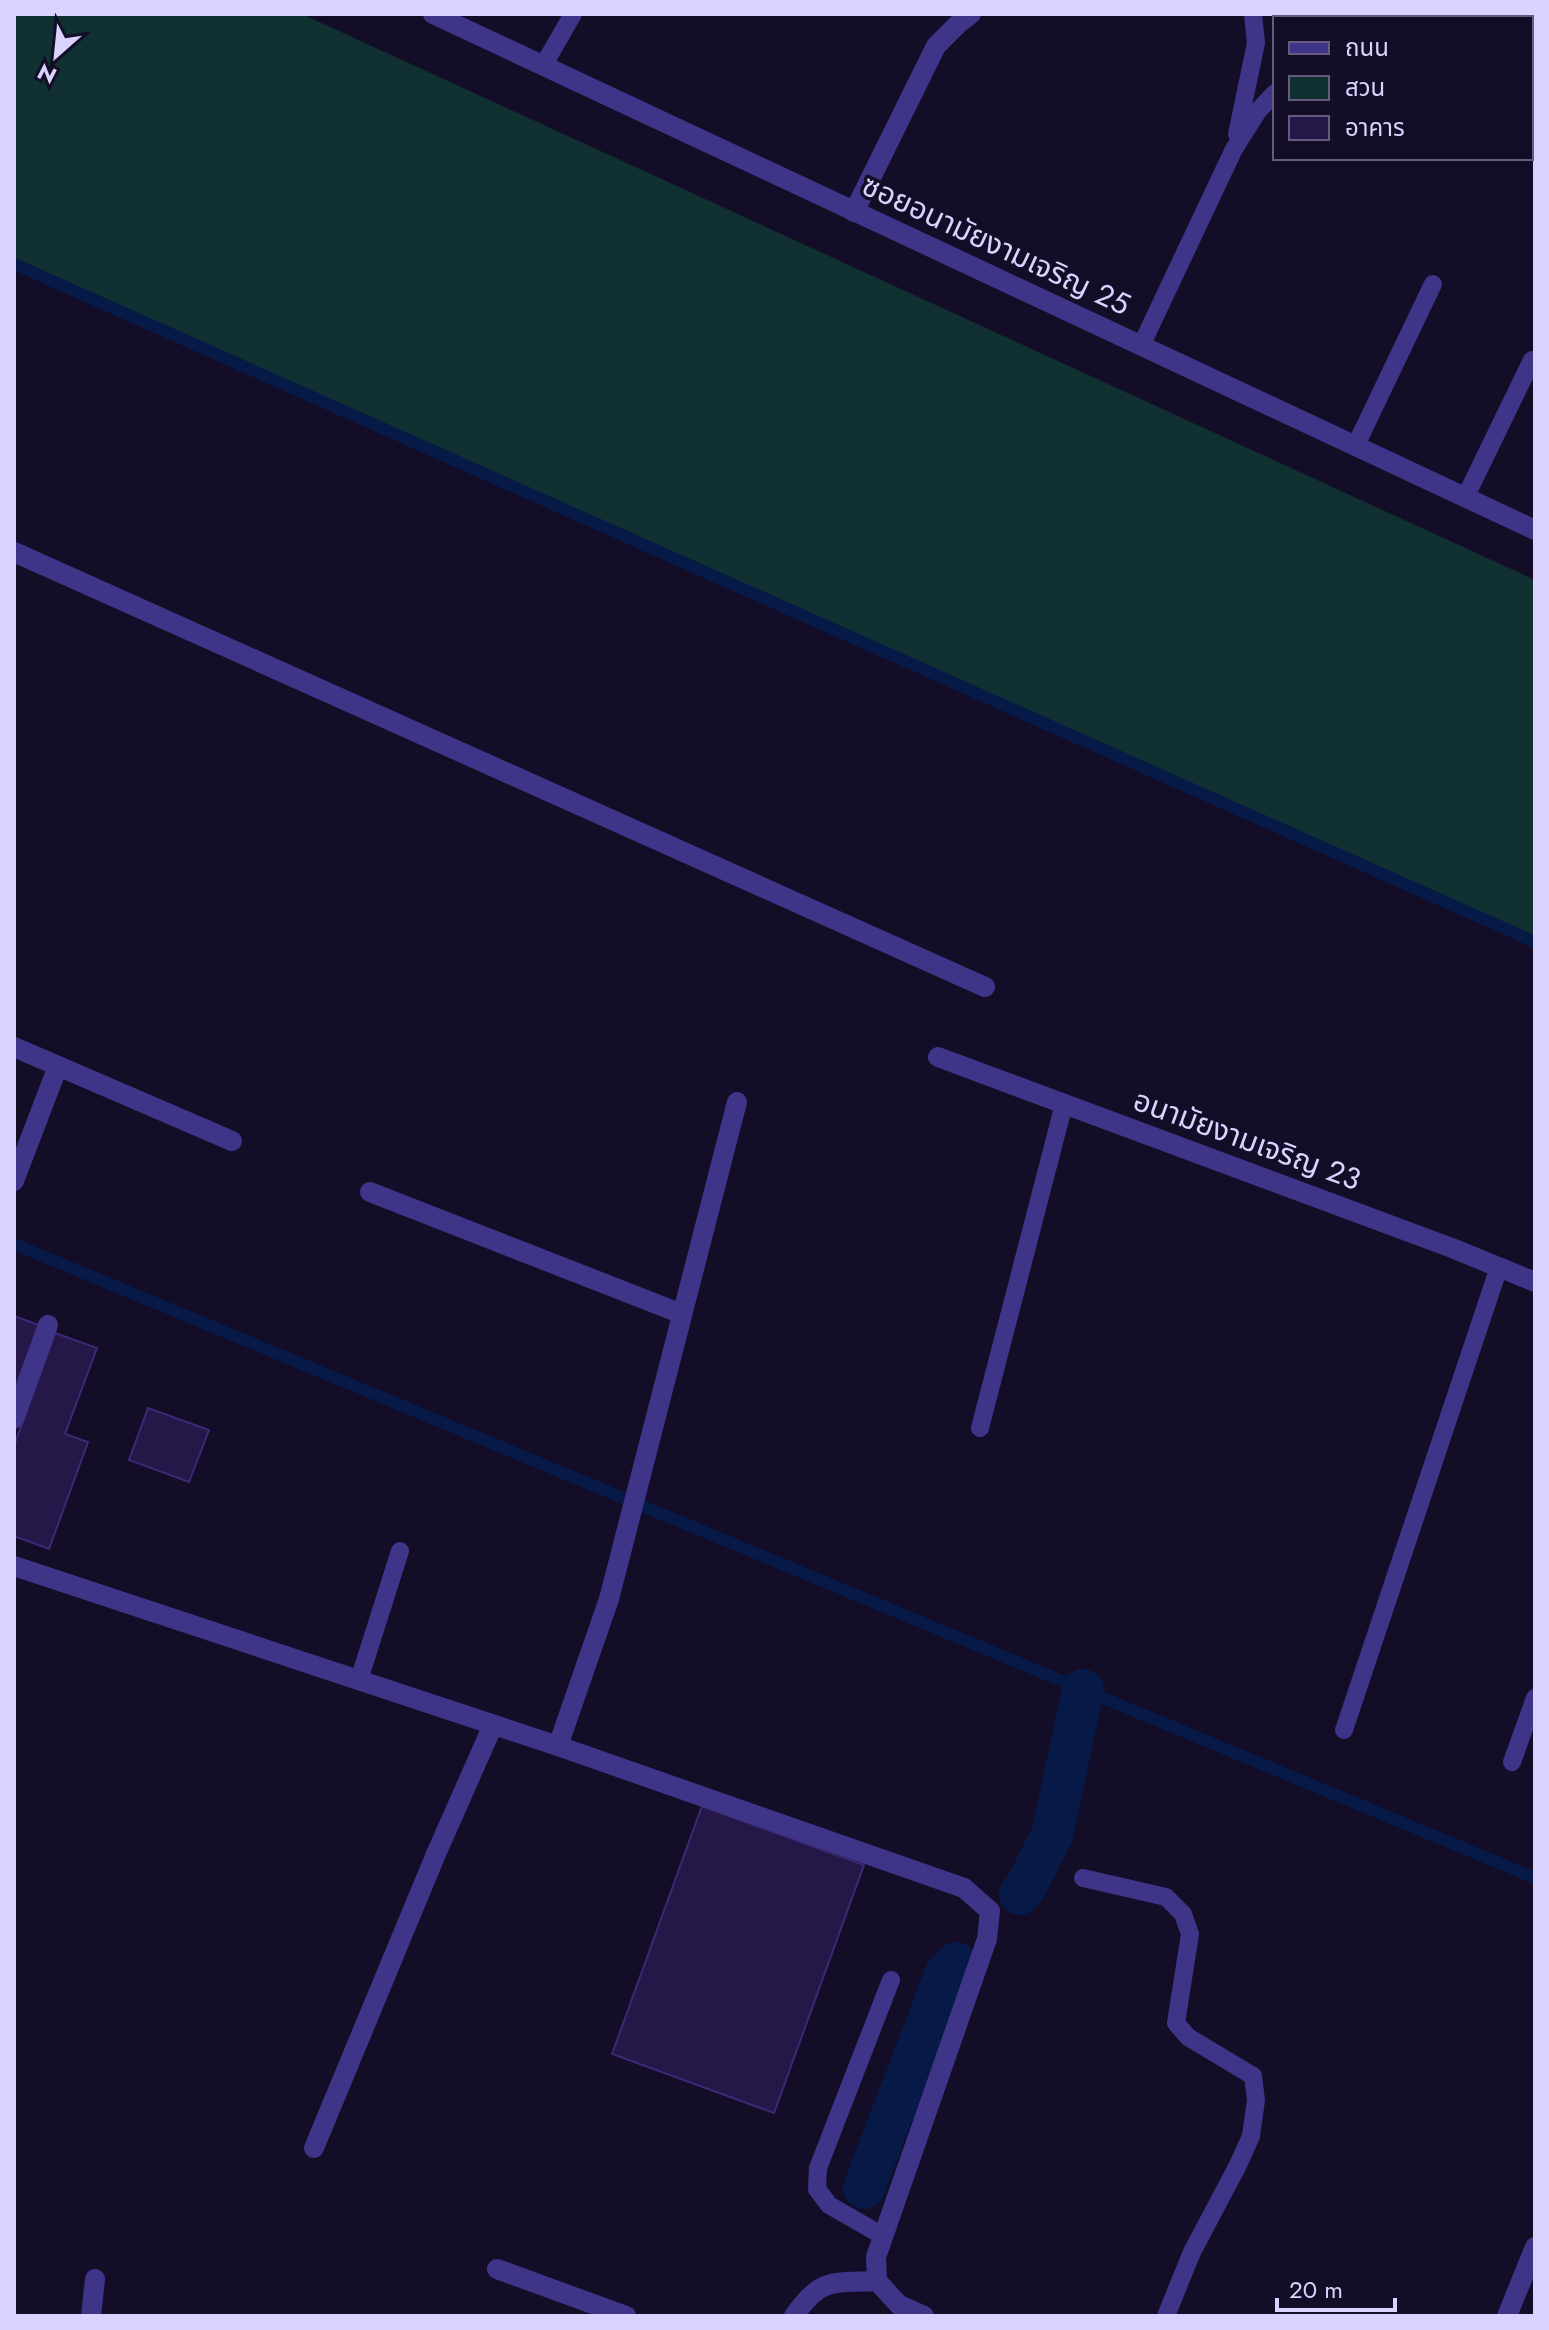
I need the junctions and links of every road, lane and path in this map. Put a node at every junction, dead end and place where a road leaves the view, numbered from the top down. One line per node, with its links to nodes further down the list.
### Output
1 (433, 14): 5 (street, ซอยอนามัยงามเจริญ 25)
2 (573, 14): 5 (lane)
3 (971, 14): 8 (street)
4 (1253, 14): 7 (lane)
5 (543, 66): 8 (street, ซอยอนามัยงามเจริญ 25)
6 (1273, 95): 7 (lane)
7 (1234, 149): 10 (lane)
8 (854, 212): 10 (street, ซอยอนามัยงามเจริญ 25)
9 (1433, 284): 12 (lane)
10 (1141, 346): 12 (street, ซอยอนามัยงามเจริญ 25)
11 (1532, 360): 13 (lane)
12 (1355, 447): 13 (street, ซอยอนามัยงามเจริญ 25)
13 (1465, 498): 14 (street, ซอยอนามัยงามเจริญ 25)
14 (1535, 530)
15 (14, 552): 16 (street)
16 (985, 987)
17 (14, 1047): 19 (street)
18 (938, 1057): 21 (street, อนามัยงามเจริญ 23)
19 (58, 1066): 22 (street); 23 (street)
20 (737, 1102): 27 (street)
21 (1064, 1104): 25 (street, อนามัยงามเจริญ 23); 30 (lane)
22 (232, 1141)
23 (14, 1181)
24 (370, 1192): 27 (street)
25 (1499, 1267): 26 (street, อนามัยงามเจริญ 23); 36 (lane)
26 (1535, 1282)
27 (682, 1314): 37 (street)
28 (48, 1325): 29 (street)
29 (14, 1419)
30 (980, 1428)
31 (400, 1551): 33 (lane)
32 (14, 1566): 33 (street)
33 (359, 1680): 35 (street)
34 (1535, 1698): 38 (lane)
35 (493, 1725): 37 (street); 41 (street)
36 (1344, 1730)
37 (558, 1746): 42 (street)
38 (1512, 1762)
39 (1083, 1878): 51 (lane)
40 (891, 1980): 42 (lane)
41 (314, 2148)
42 (883, 2236): 46 (street)
43 (1535, 2247): 52 (street)
44 (497, 2269): 48 (street)
45 (95, 2279): 47 (street)
46 (877, 2281): 49 (street); 50 (street)
47 (91, 2316)
48 (626, 2316)
49 (794, 2316)
50 (924, 2316)
51 (1166, 2316)
52 (1507, 2316)

